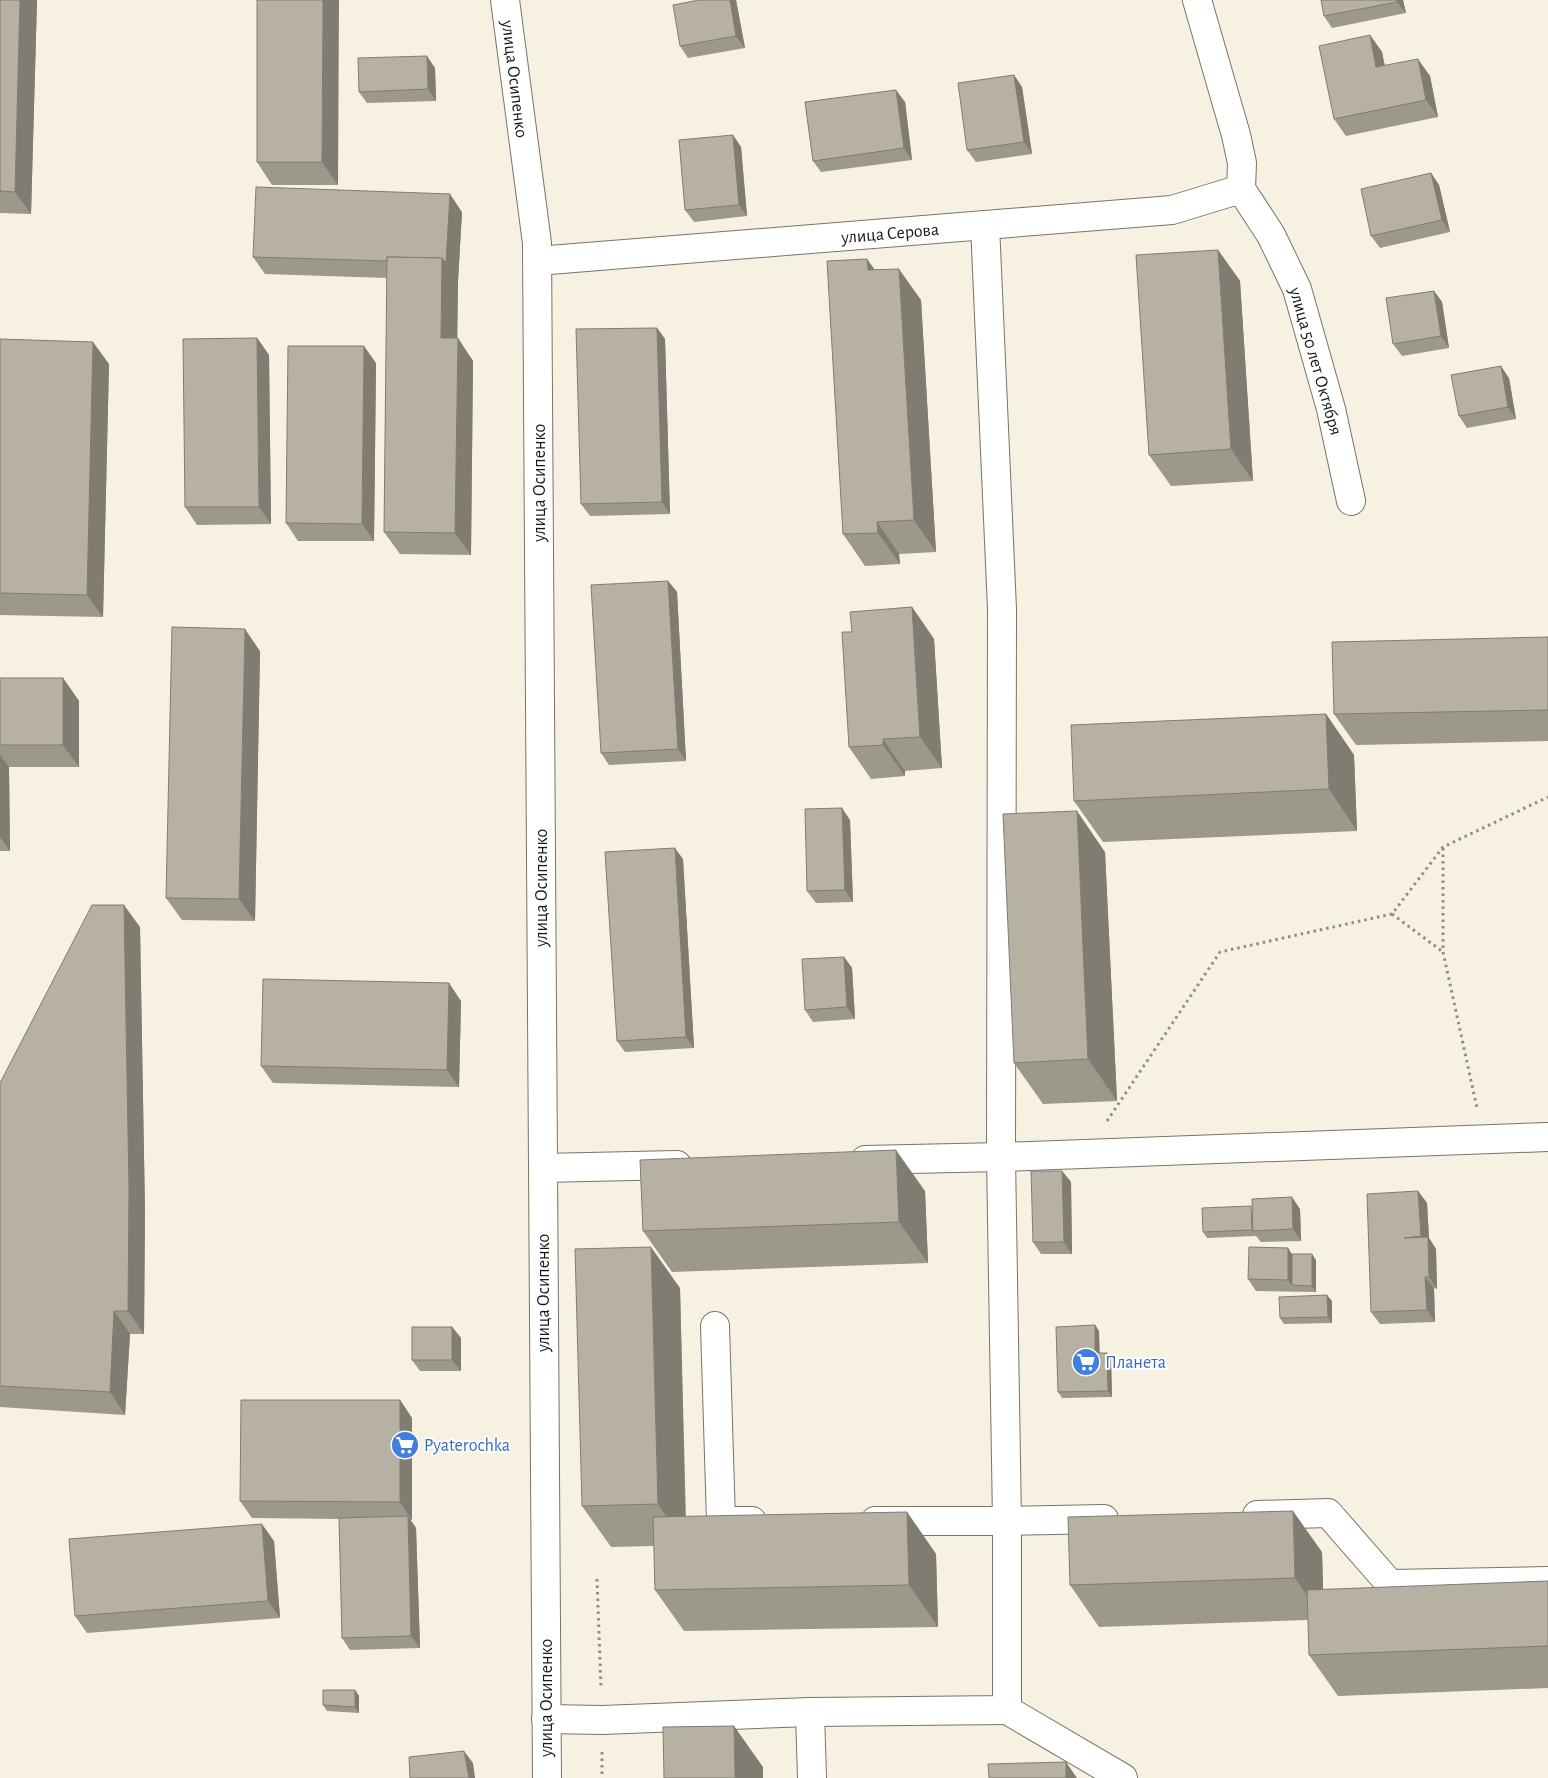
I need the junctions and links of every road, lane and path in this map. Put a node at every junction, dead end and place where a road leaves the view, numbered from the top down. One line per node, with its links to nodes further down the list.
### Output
1 (505, 0): 5 (street, улица Осипенко)
2 (1197, 0): 3 (street)
3 (1241, 189): 4 (street, улица Серова); 6 (street, улица 50 лет Октября)
4 (985, 225): 5 (street, улица Серова); 14 (street)
5 (537, 260): 17 (street, улица Осипенко)
6 (1351, 501)
7 (1548, 797): 8 (path)
8 (1443, 847): 9 (path); 10 (path)
9 (1392, 914): 10 (path); 13 (path)
10 (1443, 952): 12 (path)
11 (1548, 1136): 12 (street)
12 (1484, 1139): 13 (street)
13 (1084, 1154): 14 (street)
14 (1001, 1157): 15 (street); 23 (street)
15 (842, 1161)
16 (702, 1164): 17 (street)
17 (543, 1168): 28 (street, улица Осипенко)
18 (715, 1326): 21 (street)
19 (1231, 1516): 25 (street)
20 (1124, 1518): 23 (street)
21 (780, 1521)
22 (849, 1521): 23 (street)
23 (1007, 1521): 26 (street)
24 (598, 1579): 29 (path)
25 (1548, 1581)
26 (1007, 1710): 27 (street); 33 (street)
27 (810, 1712): 29 (street); 32 (street)
28 (546, 1719): 29 (street); 30 (street, улица Осипенко)
29 (602, 1720): 31 (path)
30 (546, 1778)
31 (602, 1778)
32 (812, 1778)
33 (1123, 1778)

